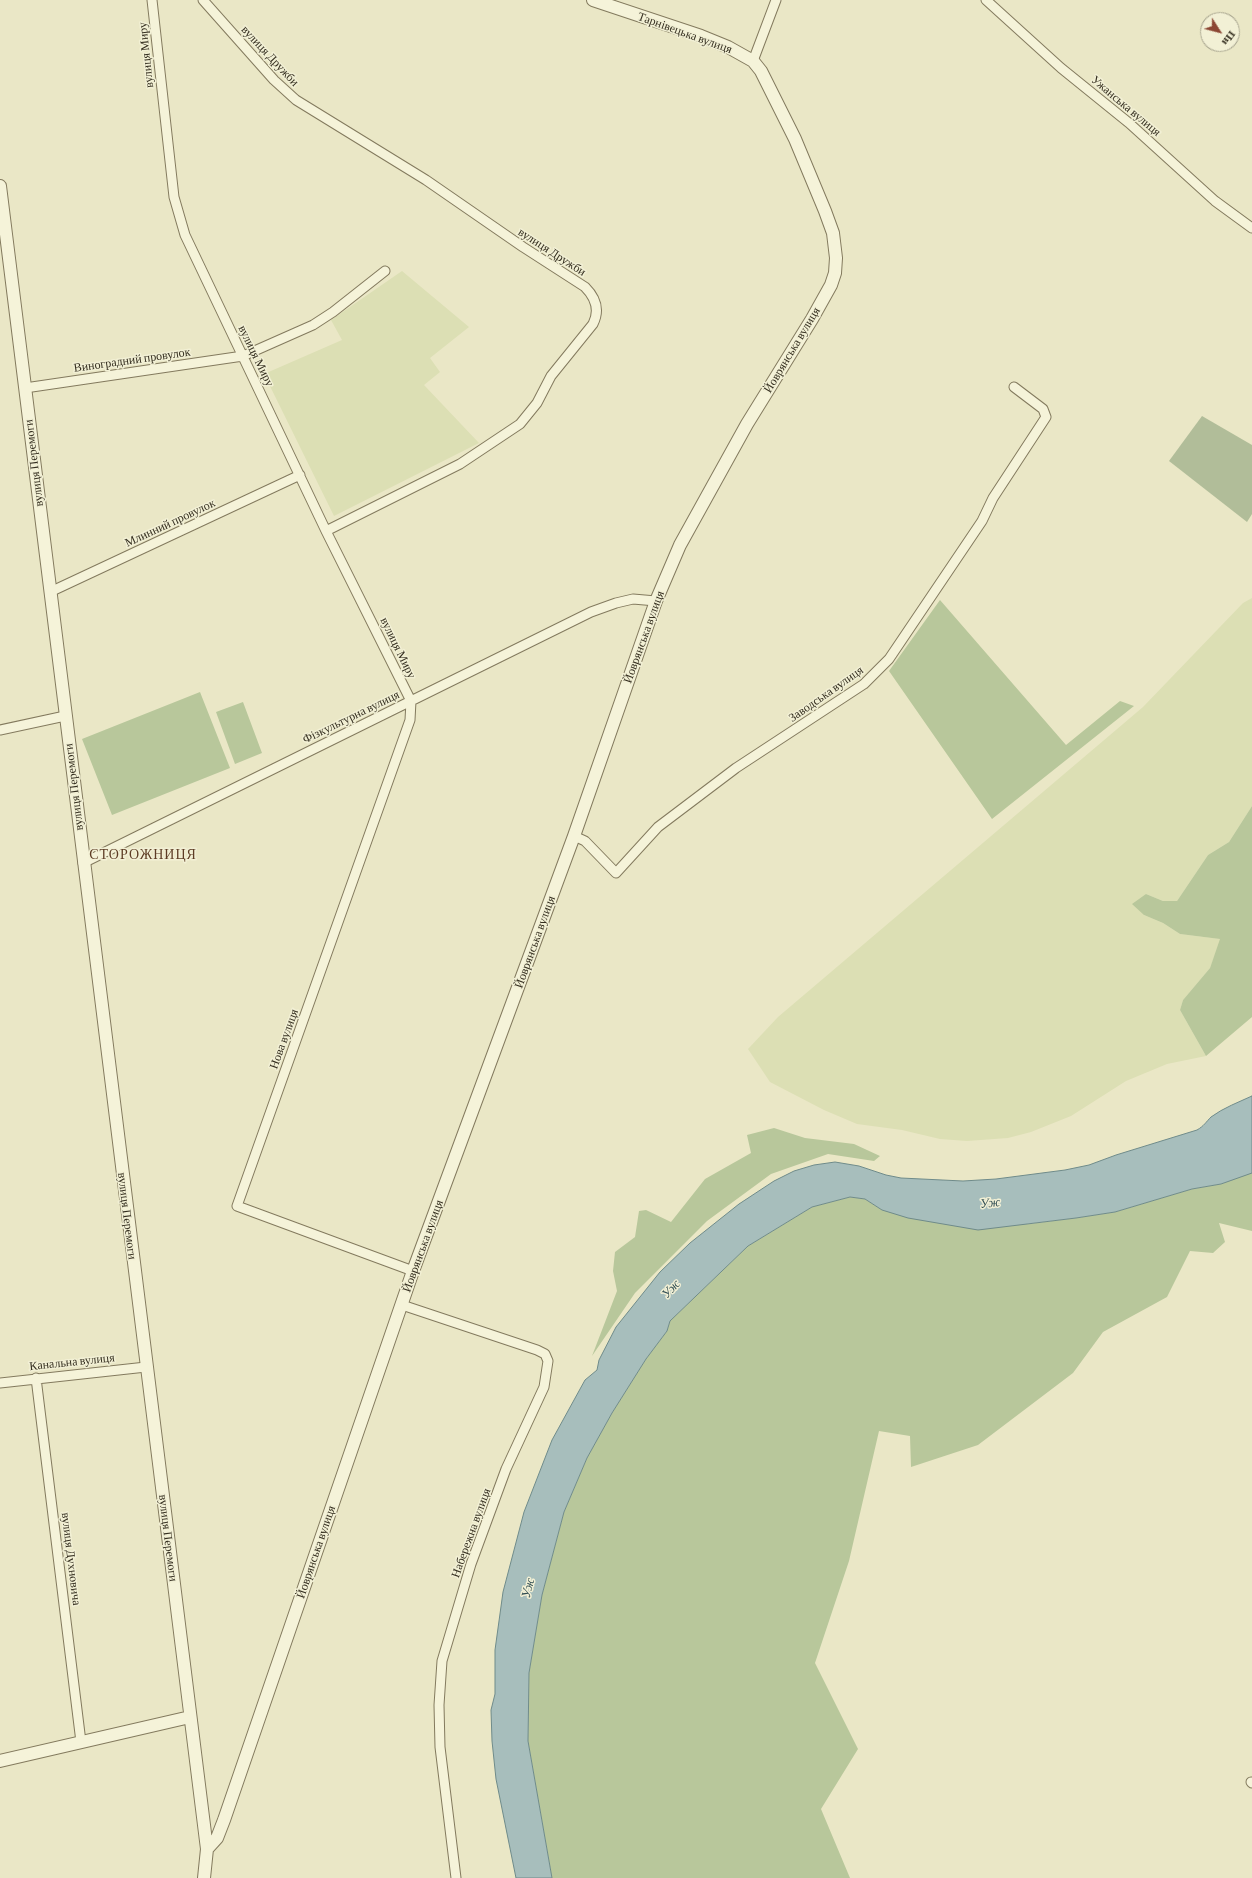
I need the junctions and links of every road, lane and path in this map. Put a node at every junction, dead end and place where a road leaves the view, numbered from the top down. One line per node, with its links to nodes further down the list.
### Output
1 (152, 0): 11 (street, вулиця Миру)
2 (203, 0): 15 (street, вулиця Дружби)
3 (593, 0): 6 (street, Тарнівецька вулиця)
4 (776, 0): 6 (street)
5 (986, 0): 9 (street, Ужанська вулиця)
6 (753, 61): 17 (street, Йоврянська вулиця)
7 (0, 186): 8 (street, вулиця Перемоги)
8 (2, 211): 13 (street, вулиця Перемоги)
9 (1252, 228)
10 (385, 271): 11 (street, Виноградний провулок)
11 (243, 356): 13 (street, Виноградний провулок); 14 (street, вулиця Миру)
12 (1014, 387): 21 (street, Заводська вулиця)
13 (25, 388): 16 (street, вулиця Перемоги)
14 (300, 475): 15 (street, вулиця Миру); 16 (street, Млинний провулок)
15 (326, 531): 18 (street, вулиця Миру)
16 (50, 592): 19 (street, вулиця Перемоги)
17 (656, 601): 18 (street, Фізкультурна вулиця); 21 (street, Йоврянська вулиця)
18 (411, 701): 22 (street, Фізкультурна вулиця); 23 (street, Нова вулиця)
19 (65, 716): 20 (street); 22 (street, вулиця Перемоги)
20 (0, 730)
21 (574, 836): 23 (street, Йоврянська вулиця)
22 (83, 863): 25 (street, вулиця Перемоги)
23 (413, 1271): 24 (street, Йоврянська вулиця)
24 (402, 1305): 31 (street, Йоврянська вулиця); 33 (street, Набережна вулиця)
25 (146, 1366): 26 (street, Канальна вулиця); 28 (street, вулиця Перемоги)
26 (36, 1378): 27 (street, Канальна вулиця); 29 (street, вулиця Духновича)
27 (0, 1383)
28 (190, 1717): 29 (street); 31 (street, вулиця Перемоги)
29 (81, 1742): 30 (street)
30 (0, 1761)
31 (207, 1849): 32 (street, вулиця Перемоги)
32 (204, 1878)
33 (456, 1878)

